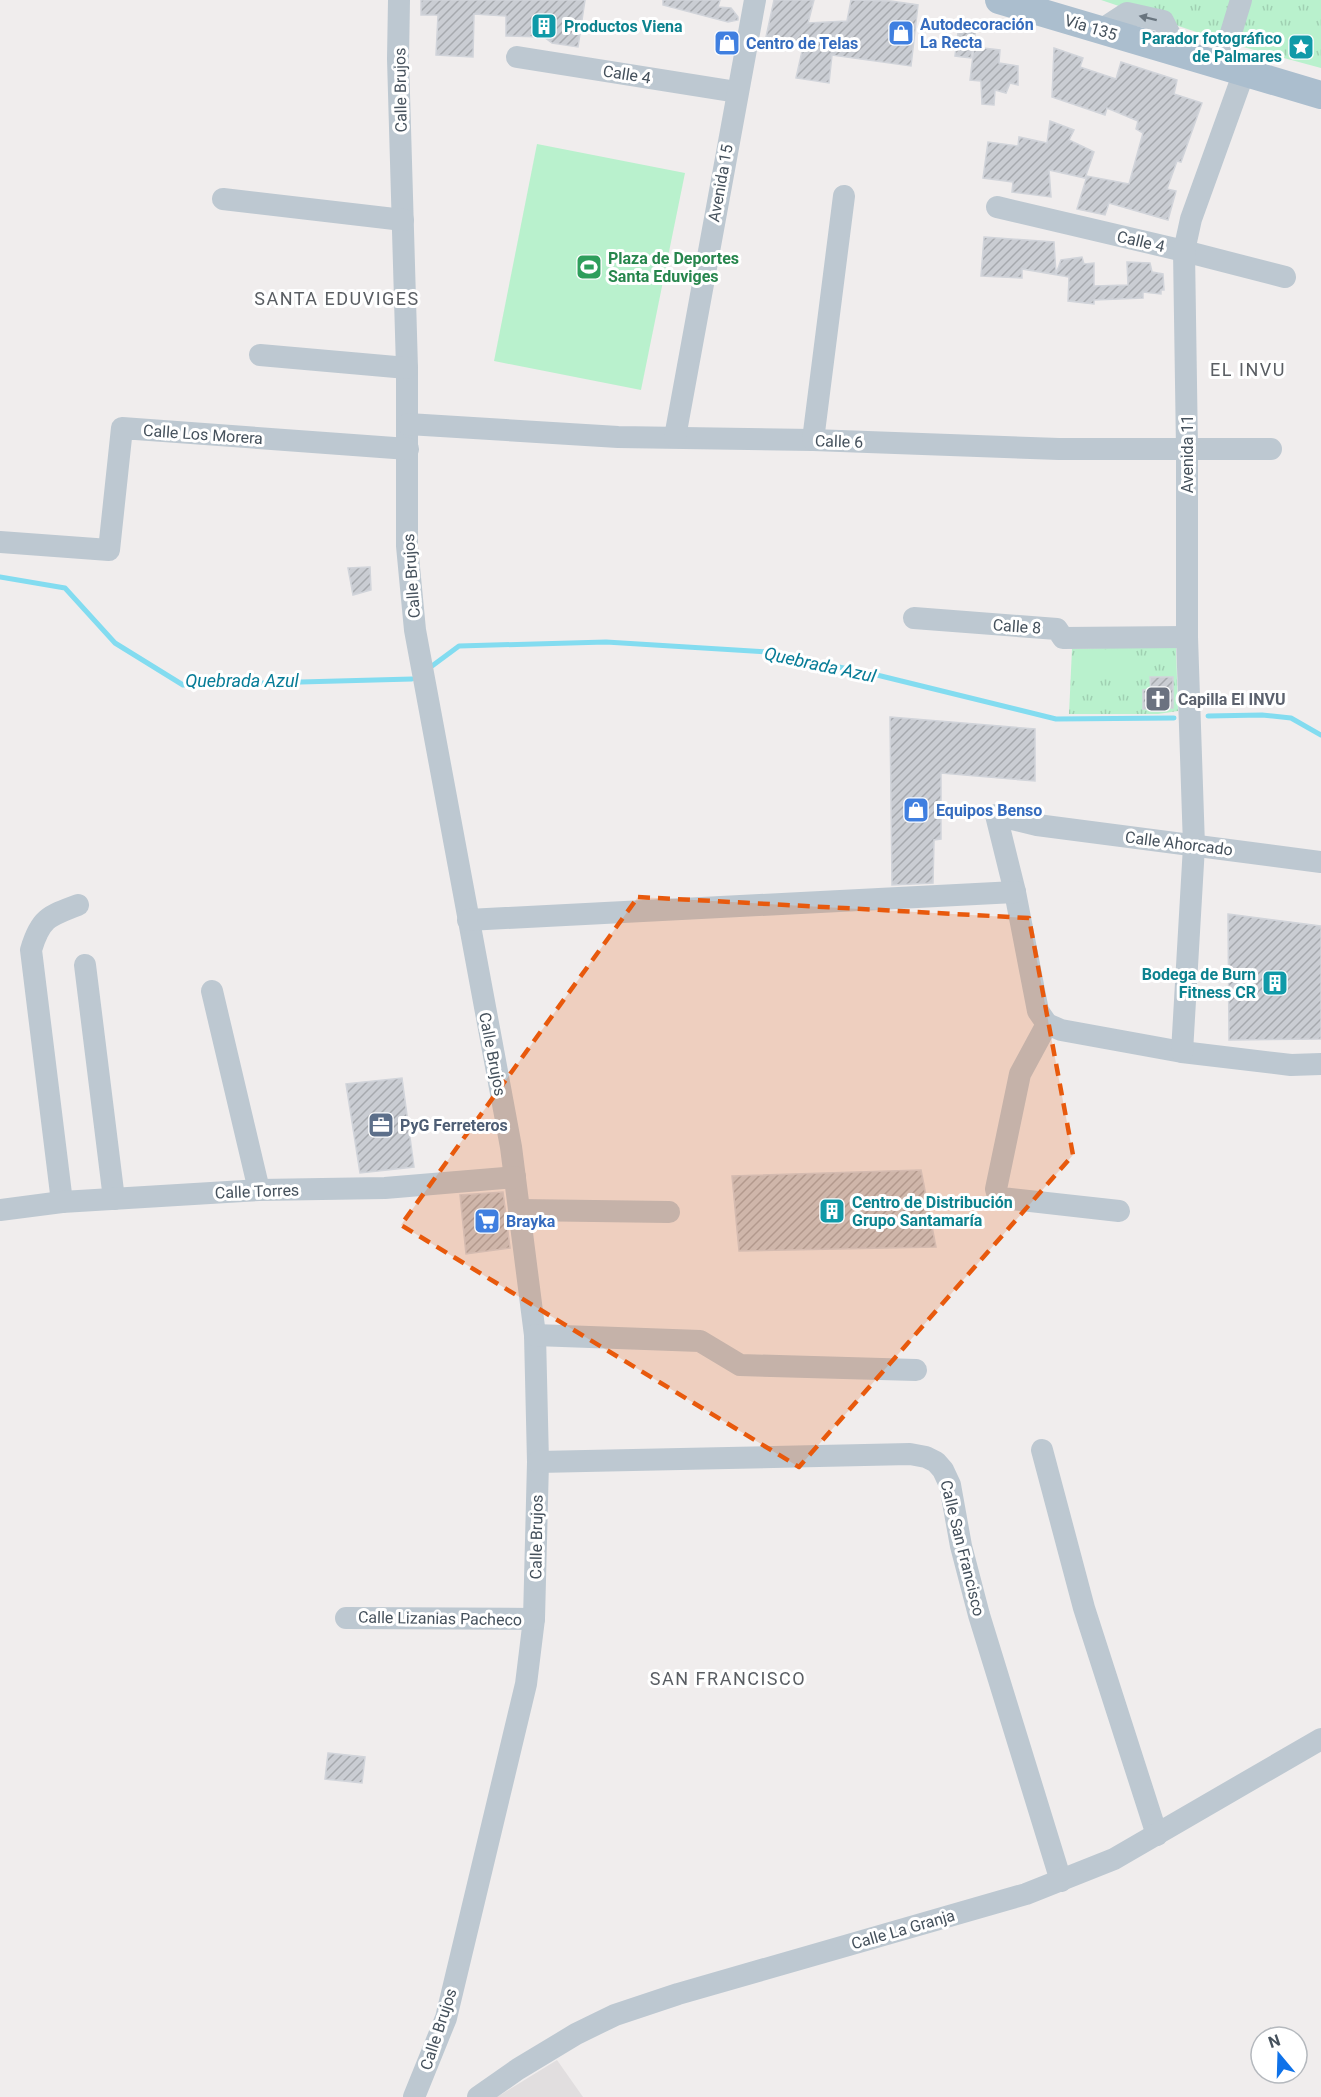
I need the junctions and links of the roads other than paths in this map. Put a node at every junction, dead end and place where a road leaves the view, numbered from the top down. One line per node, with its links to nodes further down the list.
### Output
1 (399, 0): 12 (street, Calle Brujos)
2 (755, 0): 7 (street, Avenida 15)
3 (999, 0): 6 (main road, Vía 135)
4 (1241, 0): 6 (street, Avenida 11)
5 (517, 57): 7 (street, Calle 4)
6 (1233, 69): 8 (main road, Vía 135); 13 (street, Avenida 11)
7 (737, 92): 18 (street, Avenida 15)
8 (1321, 95)
9 (844, 196): 19 (street)
10 (223, 199): 12 (street)
11 (997, 207): 13 (street, Calle 4)
12 (403, 220): 16 (street, Calle Brujos)
13 (1184, 251): 14 (street, Calle 4); 22 (street, Avenida 11)
14 (1285, 277)
15 (260, 355): 16 (street)
16 (407, 368): 17 (street, Calle Brujos)
17 (408, 424): 18 (street, Calle 6); 20 (street, Calle Brujos)
18 (675, 437): 19 (street, Calle 6)
19 (813, 440): 22 (street, Calle 6)
20 (408, 449): 23 (street, Calle Los Morera); 30 (street, Calle Brujos)
21 (1271, 449): 22 (street, Calle 6)
22 (1187, 450): 25 (street, Avenida 11)
23 (0, 542)
24 (915, 618): 25 (street, Calle 8)
25 (1187, 638): 26 (street, Avenida 11)
26 (1194, 846): 27 (street, Calle Ahorcado); 28 (street, Calle Ahorcado); 34 (street, Avenida 11)
27 (1321, 862)
28 (1014, 892): 30 (street); 33 (street)
29 (78, 905): 39 (street)
30 (468, 920): 36 (street, Calle Brujos)
31 (85, 965): 38 (street)
32 (213, 991): 37 (street)
33 (1047, 1024): 34 (street); 42 (street)
34 (1182, 1052): 35 (street)
35 (1321, 1064)
36 (515, 1177): 37 (street, Calle Torres); 41 (street, Calle Brujos)
37 (259, 1190): 38 (street, Calle Torres)
38 (114, 1199): 39 (street, Calle Torres)
39 (62, 1202): 40 (street, Calle Torres)
40 (0, 1210)
41 (519, 1210): 43 (street); 44 (street, Calle Brujos)
42 (1119, 1211)
43 (669, 1212)
44 (535, 1335): 45 (street); 47 (street, Calle Brujos)
45 (916, 1370)
46 (1042, 1450): 51 (street)
47 (538, 1462): 49 (street, Calle Brujos); 52 (street, Calle San Francisco)
48 (346, 1618): 49 (street, Calle Lizanias Pacheco)
49 (534, 1619): 53 (street, Calle Brujos)
50 (1321, 1740): 51 (street, Calle La Granja)
51 (1157, 1835): 52 (street, Calle La Granja)
52 (1061, 1881): 54 (street, Calle La Granja)
53 (414, 2097)
54 (478, 2097)

